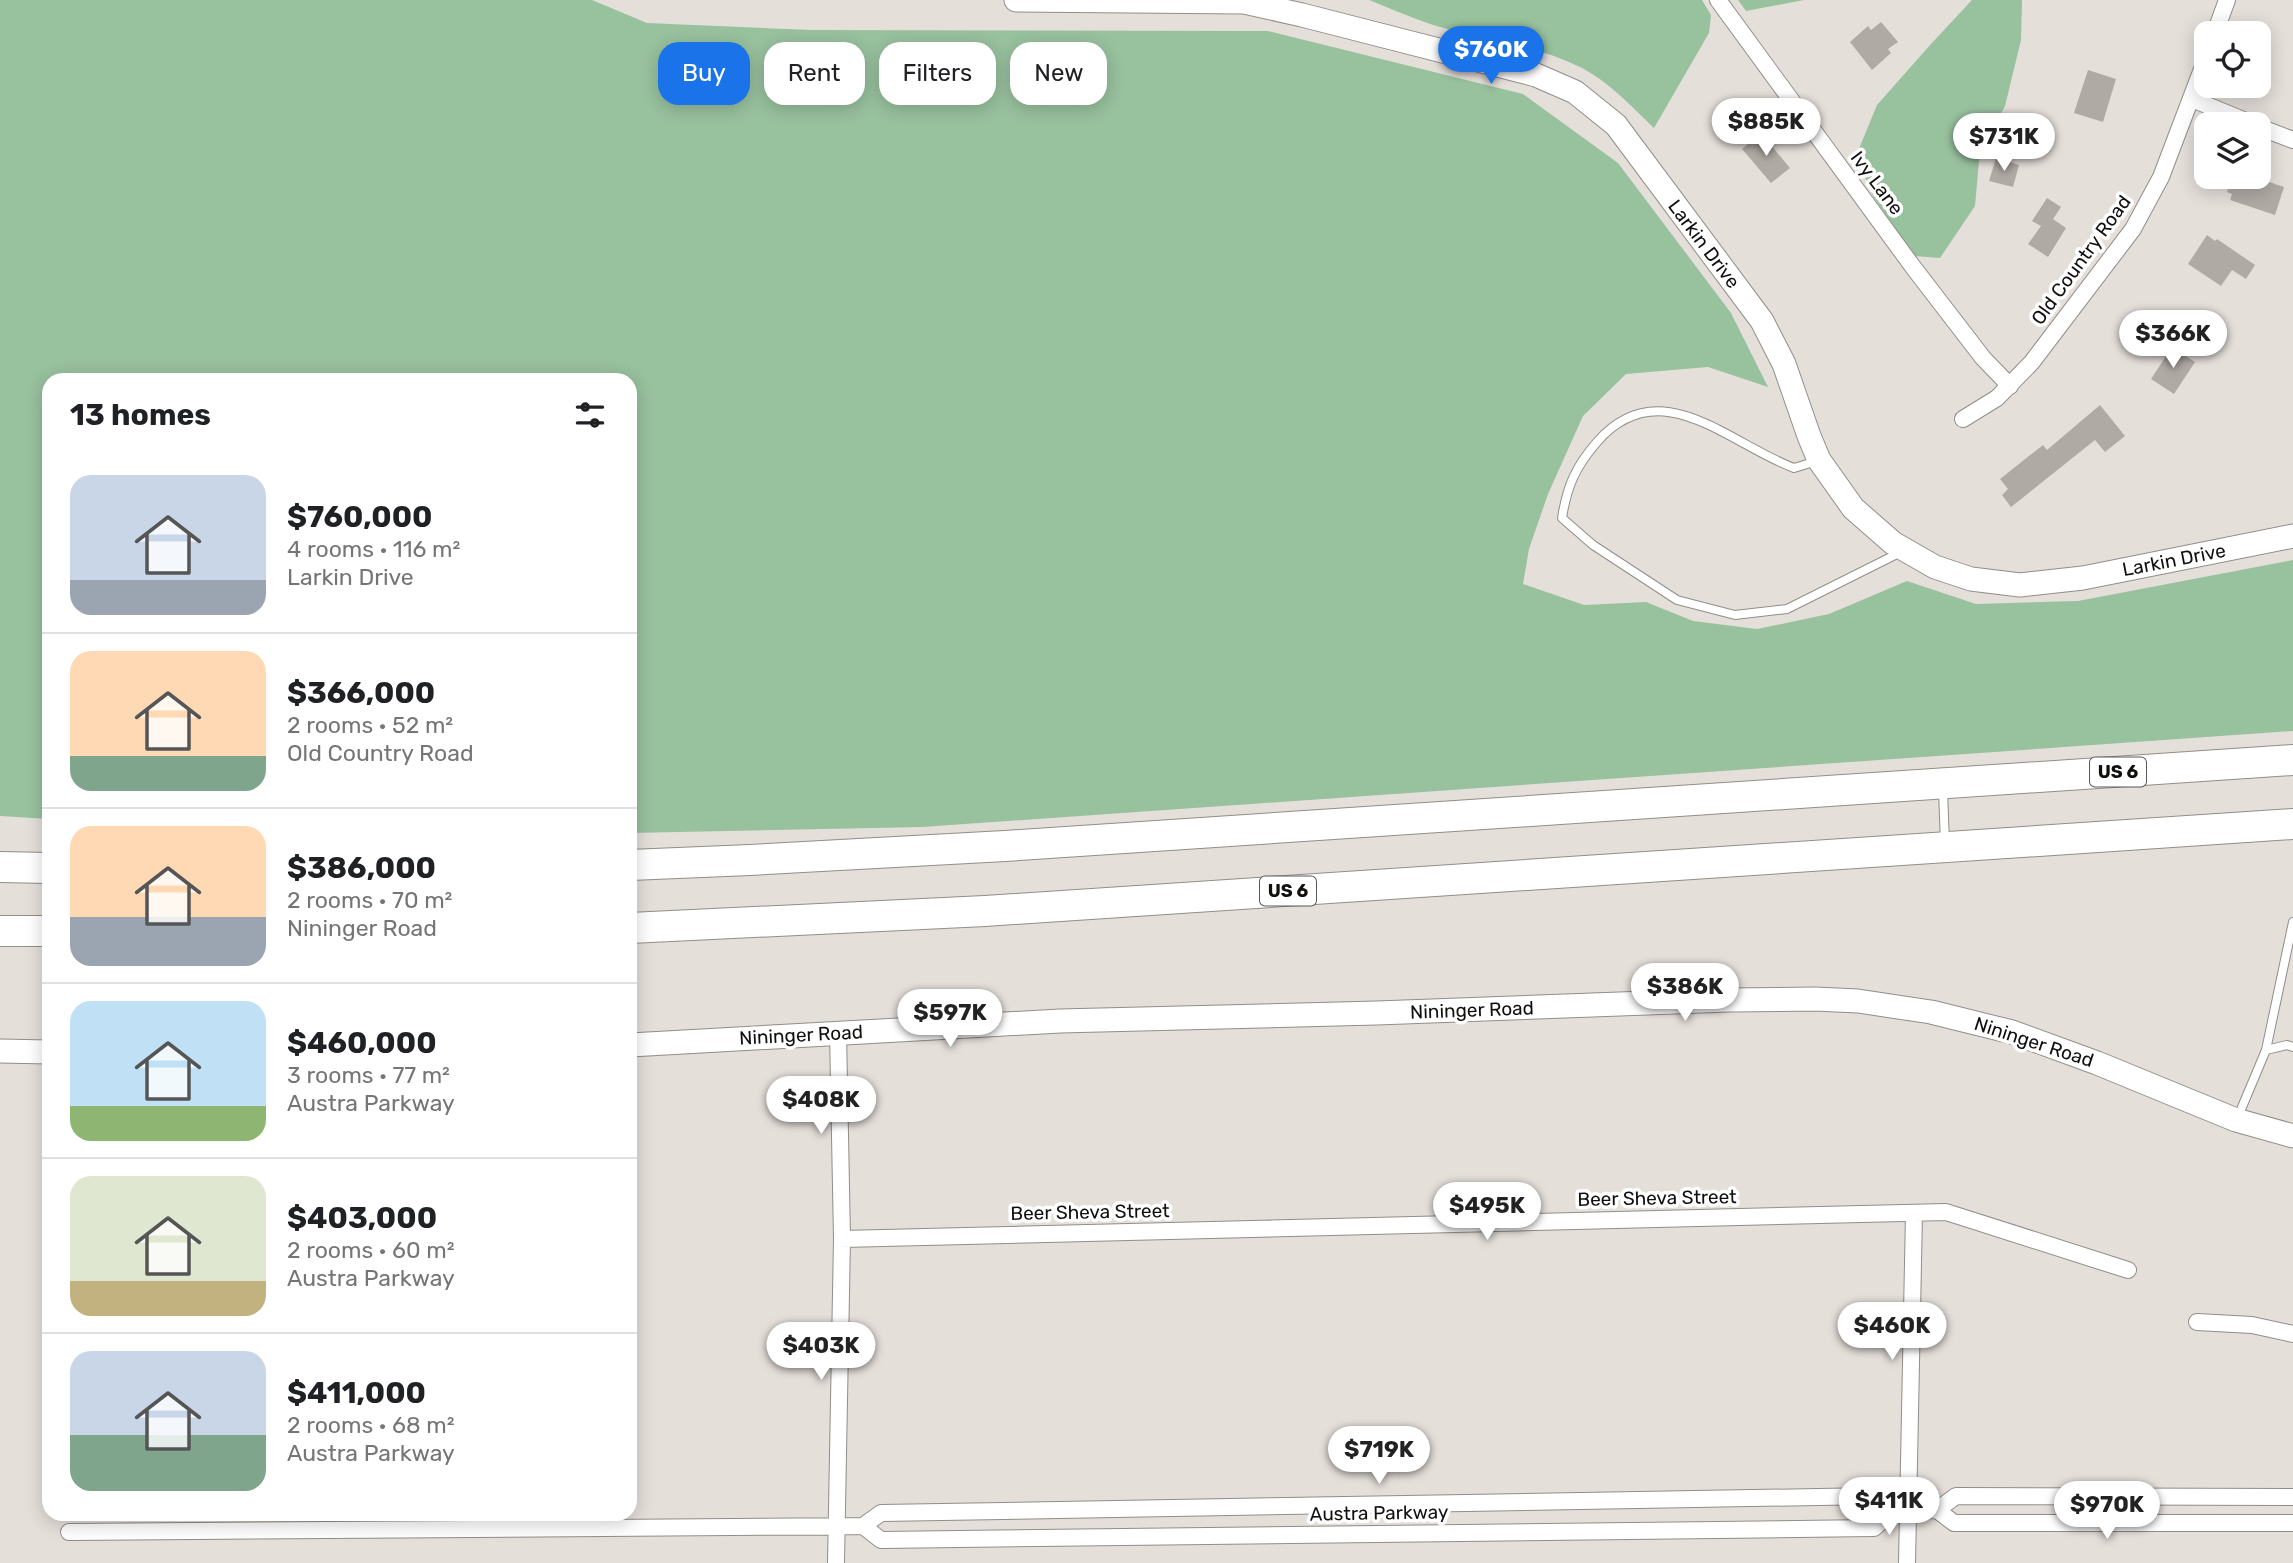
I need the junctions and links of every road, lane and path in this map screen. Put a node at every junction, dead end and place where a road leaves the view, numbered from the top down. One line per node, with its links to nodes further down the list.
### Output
1 (1016, 0): 4 (street, Larkin Drive)
2 (1718, 0): 11 (street, Ivy Lane)
3 (2227, 0): 5 (street)
4 (1303, 7): 13 (street, Larkin Drive)
5 (2219, 21)
6 (2194, 93): 7 (street, Old Country Road)
7 (2192, 99): 8 (street); 11 (street, Old Country Road)
8 (2224, 112)
9 (2271, 132): 10 (street)
10 (2293, 140)
11 (2010, 386): 12 (street, Old Country Road)
12 (1963, 419)
13 (1819, 460): 15 (street, Larkin Drive); 15 (lane)
14 (2293, 536): 15 (street, Larkin Drive)
15 (1905, 550)
16 (2293, 760): 17 (highway, US 6)
17 (1942, 783): 19 (lane); 20 (highway, US 6)
18 (2293, 824): 19 (highway, US 6)
19 (1945, 847): 24 (highway, US 6)
20 (637, 865)
21 (0, 867): 22 (highway)
22 (42, 868)
23 (2293, 922): 30 (lane)
24 (637, 928)
25 (0, 930): 26 (highway)
26 (42, 931)
27 (838, 1032): 28 (street, Nininger Road); 33 (street, Nininger Road); 36 (street)
28 (637, 1045)
29 (2293, 1047): 30 (lane)
30 (2266, 1050): 33 (lane)
31 (0, 1051): 32 (street)
32 (42, 1052)
33 (2236, 1120): 34 (street, Nininger Road)
34 (2293, 1136)
35 (1914, 1213): 36 (street, Beer Sheva Street); 37 (street, Beer Sheva Street); 42 (street)
36 (842, 1239): 44 (street)
37 (2128, 1270)
38 (2197, 1322): 39 (street)
39 (2293, 1334)
40 (2293, 1497): 41 (street, Austra Parkway)
41 (1937, 1510): 42 (street, Austra Parkway); 43 (street, Austra Parkway)
42 (1901, 1511): 45 (street, Austra Parkway); 45 (street, Austra Parkway); 48 (street)
43 (2293, 1523)
44 (836, 1526): 45 (street, Austra Parkway); 46 (street, Austra Parkway); 47 (street)
45 (863, 1526)
46 (69, 1532)
47 (836, 1563)
48 (1907, 1563)

